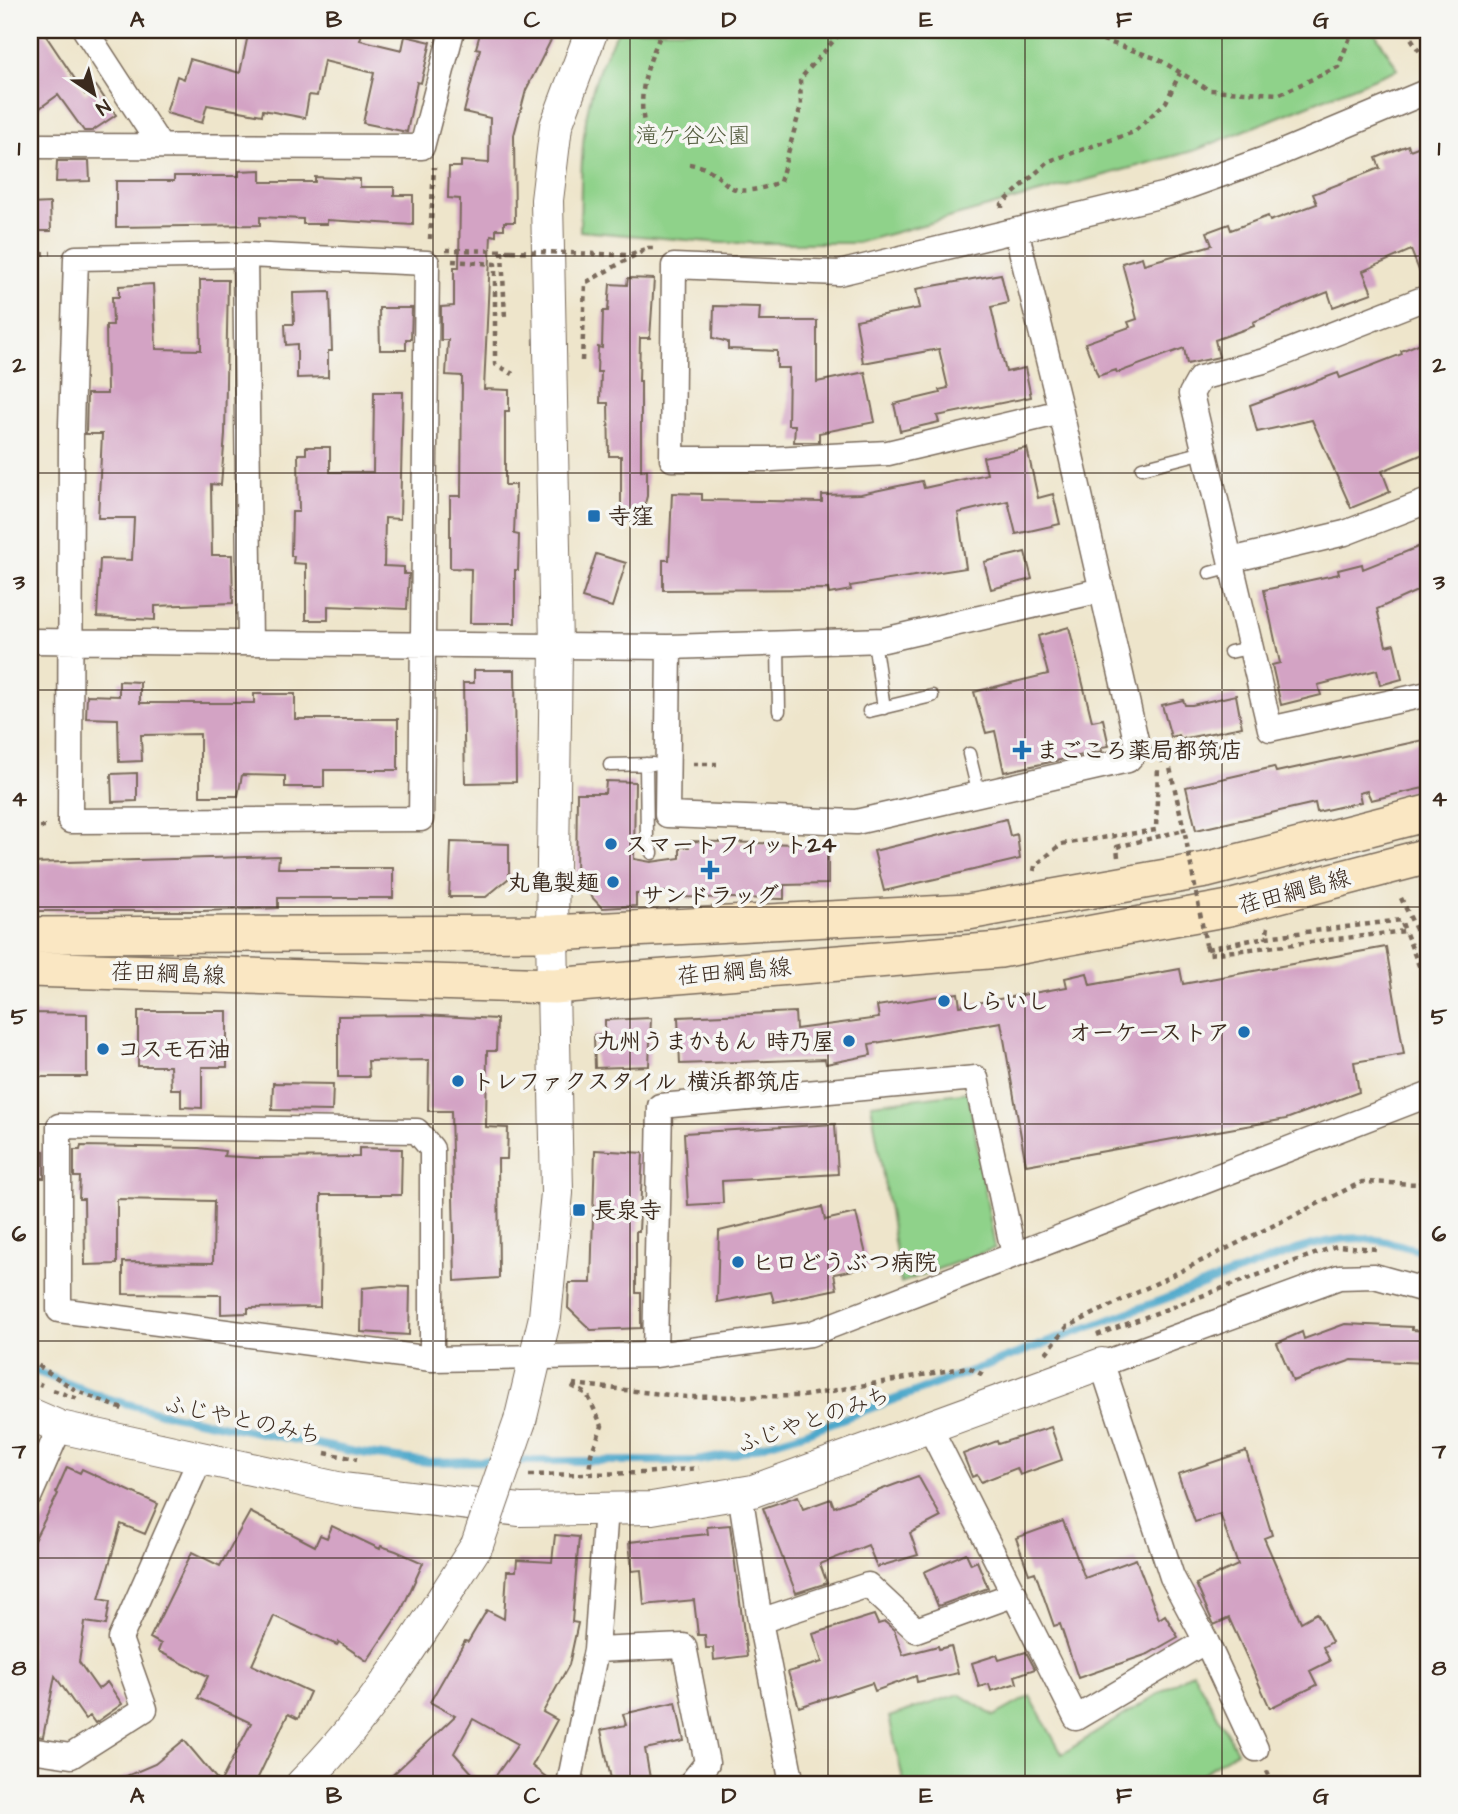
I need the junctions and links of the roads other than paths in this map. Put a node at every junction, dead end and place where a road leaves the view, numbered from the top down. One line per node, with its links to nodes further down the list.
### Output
1 (85, 30): 5 (street)
2 (449, 30): 5 (street)
3 (593, 30): 22 (street)
4 (1428, 91): 7 (street)
5 (159, 144): 6 (street)
6 (30, 146)
7 (1009, 222): 10 (street); 10 (street)
8 (245, 255): 18 (street); 19 (street); 20 (street)
9 (1428, 297): 11 (street)
10 (1061, 412): 15 (street)
11 (1204, 452): 12 (lane); 14 (street)
12 (1142, 468)
13 (1428, 501): 14 (street)
14 (1224, 567): 24 (street)
15 (1101, 590): 17 (street); 32 (street)
16 (30, 641): 18 (street)
17 (874, 641): 21 (street); 26 (lane)
18 (72, 642): 19 (street); 20 (street)
19 (250, 643): 20 (street)
20 (425, 643): 22 (street)
21 (778, 644): 23 (street); 27 (lane)
22 (556, 647): 23 (street); 36 (street)
23 (668, 647): 30 (street)
24 (1428, 694)
25 (932, 696): 26 (lane)
26 (884, 708): 28 (lane)
27 (779, 711)
28 (869, 711)
29 (969, 754): 32 (lane)
30 (657, 764): 31 (lane); 32 (street); 34 (lane)
31 (610, 765)
32 (979, 795)
33 (1428, 813): 36 (main road, 荏田綱島線)
34 (652, 853)
35 (1428, 856): 39 (main road, 荏田綱島線)
36 (552, 933): 37 (main road, 荏田綱島線); 39 (street)
37 (30, 935)
38 (30, 969): 39 (main road, 荏田綱島線)
39 (554, 986): 45 (street)
40 (1428, 1095): 41 (street)
41 (1014, 1255): 44 (street); 44 (street)
42 (1428, 1291): 43 (street)
43 (1093, 1352): 48 (street); 56 (street)
44 (655, 1354): 45 (street)
45 (536, 1357): 46 (street); 61 (street, bridge)
46 (432, 1359): 46 (street)
47 (30, 1413): 49 (street)
48 (929, 1426): 51 (street); 54 (street)
49 (60, 1427): 50 (street); 52 (street)
50 (200, 1459): 53 (street); 59 (street)
51 (740, 1493): 53 (street); 55 (street)
52 (30, 1495)
53 (606, 1508): 57 (street)
54 (1015, 1594): 55 (street); 56 (street)
55 (760, 1621): 60 (street)
56 (1206, 1642): 58 (street)
57 (596, 1650): 62 (street); 63 (street)
58 (1256, 1749)
59 (30, 1751)
60 (791, 1779)
61 (302, 1784)
62 (569, 1784)
63 (690, 1784)

